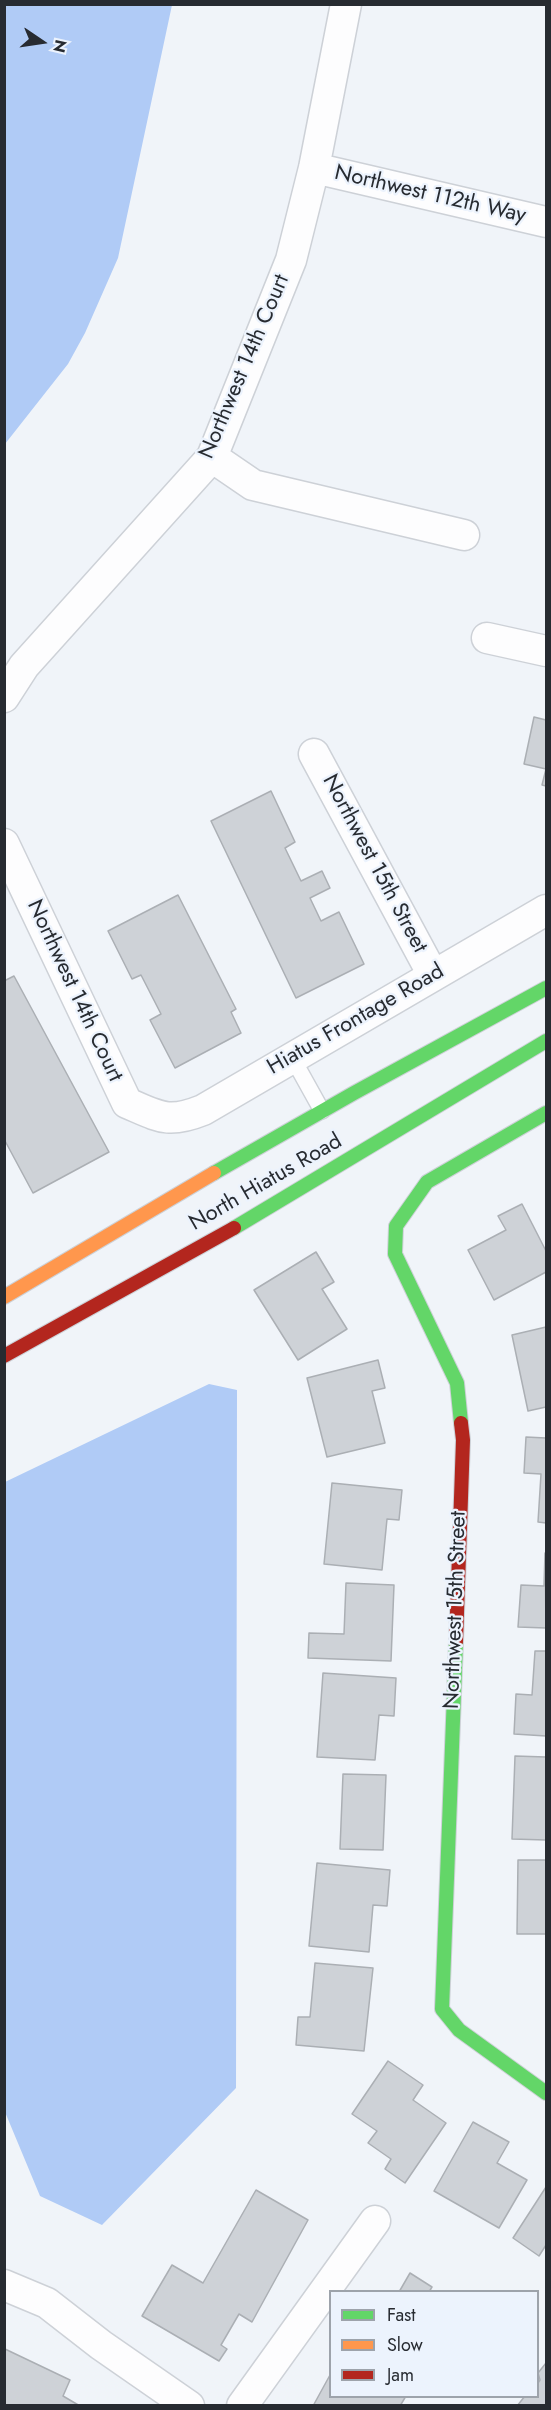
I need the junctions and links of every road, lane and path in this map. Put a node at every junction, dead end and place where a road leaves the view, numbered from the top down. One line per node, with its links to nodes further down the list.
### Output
1 (346, 4): 2 (street, Northwest 14th Court)
2 (314, 168): 3 (street, Northwest 112th Way); 4 (street, Northwest 14th Court)
3 (546, 222)
4 (212, 457): 5 (street); 8 (street, Northwest 14th Court)
5 (464, 535)
6 (486, 638): 7 (street)
7 (546, 651)
8 (4, 697)
9 (314, 754): 12 (street, Northwest 15th Street)
10 (4, 844): 18 (street, Northwest 14th Court)
11 (546, 910): 12 (street, Hiatus Frontage Road)
12 (433, 975): 15 (street, Hiatus Frontage Road)
13 (546, 988): 16 (main road, North Hiatus Road)
14 (546, 1041): 20 (main road, North Hiatus Road)
15 (292, 1057): 16 (lane); 18 (street, Hiatus Frontage Road)
16 (322, 1111): 19 (main road, North Hiatus Road)
17 (546, 1113): 21 (main road, Northwest 15th Street)
18 (162, 1118)
19 (4, 1297)
20 (4, 1356)
21 (546, 2093)
22 (375, 2221): 25 (street)
23 (4, 2285): 24 (street)
24 (189, 2406)
25 (242, 2406)

